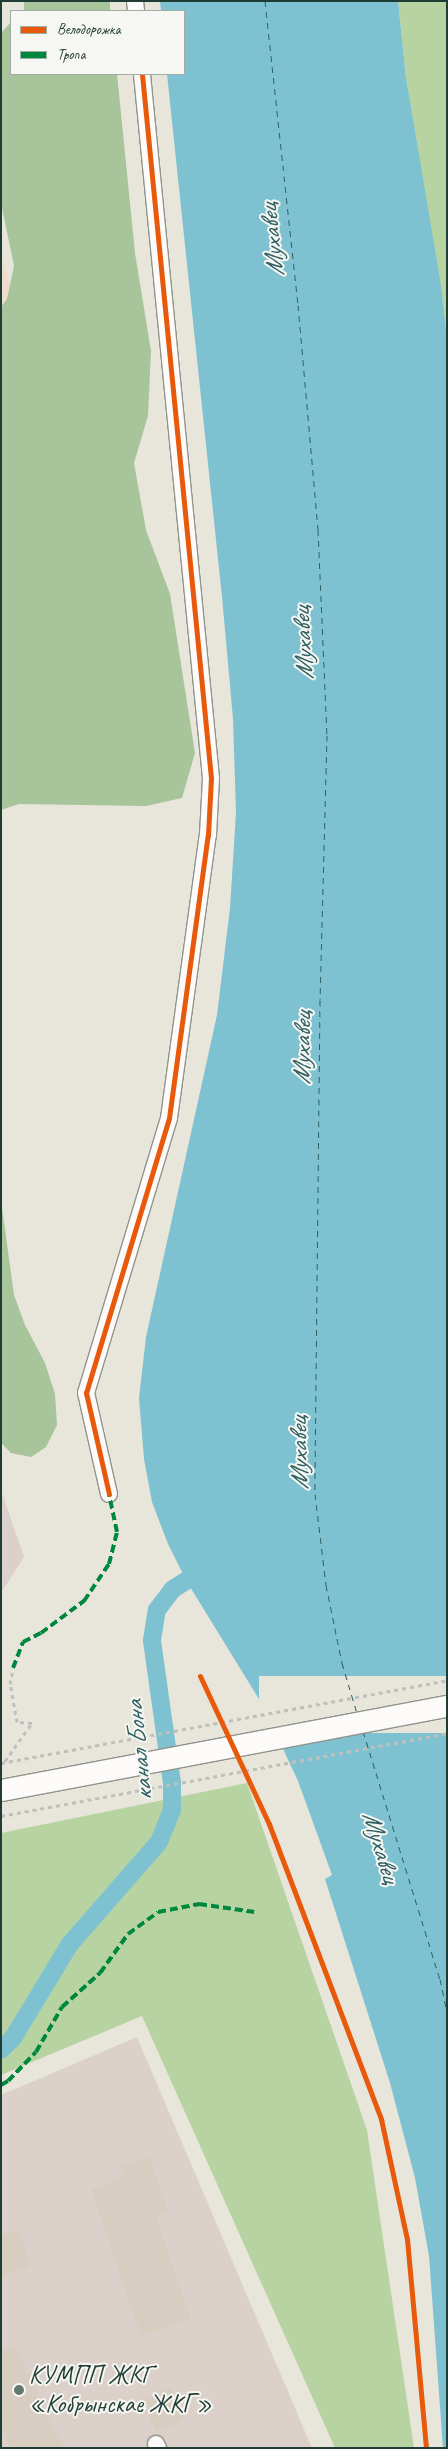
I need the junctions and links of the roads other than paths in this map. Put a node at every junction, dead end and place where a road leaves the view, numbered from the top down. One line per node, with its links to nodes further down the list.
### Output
1 (142, 75): 2 (street)
2 (109, 1494)
3 (447, 1706): 4 (main road)
4 (1, 1790)

